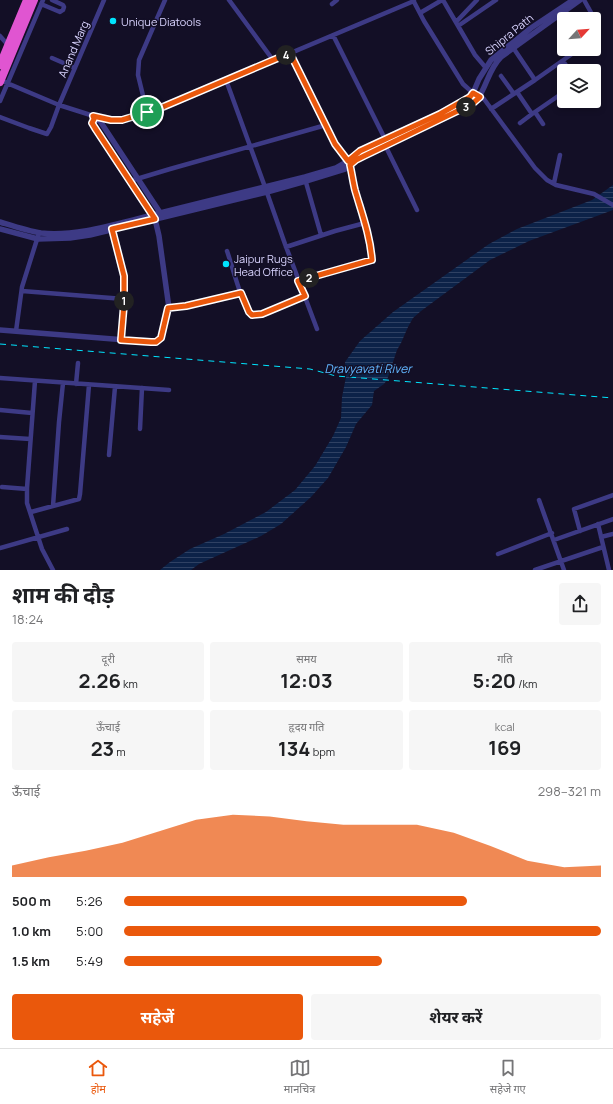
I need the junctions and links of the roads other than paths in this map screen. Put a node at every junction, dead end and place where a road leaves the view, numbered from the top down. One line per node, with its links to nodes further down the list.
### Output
1 (27, 0): 21 (highway)
2 (52, 0): 14 (street)
3 (104, 0): 30 (street, Anand Marg)
4 (165, 0): 43 (street)
5 (229, 0): 26 (street)
6 (337, 0): 15 (street)
7 (414, 0): 17 (street); 19 (street)
8 (443, 0): 17 (street); 18 (street)
9 (477, 0): 18 (street)
10 (496, 0): 18 (street)
11 (573, 0): 22 (street, Shipra Path)
12 (580, 0): 22 (street)
13 (584, 0): 16 (street)
14 (39, 1): 35 (highway)
15 (332, 4)
16 (591, 12)
17 (420, 13): 36 (street)
18 (457, 24): 31 (street)
19 (333, 35): 23 (street); 50 (street)
20 (0, 36): 21 (street)
21 (8, 45): 29 (highway)
22 (512, 46): 31 (street, Shipra Path); 34 (street); 38 (street)
23 (290, 53): 26 (street); 49 (street)
24 (570, 56): 27 (street)
25 (52, 58): 30 (street)
26 (273, 60): 33 (street)
27 (563, 61): 28 (street); 34 (street)
28 (565, 64)
29 (0, 65)
30 (75, 68): 41 (street, Anand Marg)
31 (486, 68): 36 (street, Shipra Path)
32 (501, 76): 37 (street)
33 (226, 80): 43 (street); 51 (street)
34 (535, 80): 37 (street)
35 (2, 82): 40 (street); 41 (street)
36 (473, 93): 38 (street); 50 (street, Shipra Path)
37 (515, 93): 42 (street); 44 (street)
38 (480, 97): 42 (street); 52 (street)
39 (557, 97): 44 (street)
40 (0, 101)
41 (59, 105): 45 (street, Anand Marg); 46 (street)
42 (491, 109): 58 (street)
43 (147, 112): 46 (street)
44 (533, 113): 47 (street); 48 (street)
45 (0, 117)
46 (94, 118): 55 (street); 57 (street)
47 (520, 123)
48 (543, 124)
49 (326, 125): 51 (street); 54 (street)
50 (384, 139): 52 (street); 54 (street, Shipra Path)
51 (250, 146): 55 (street); 59 (street)
52 (385, 146): 54 (street); 61 (street)
53 (560, 156): 58 (street)
54 (349, 163): 56 (street); 65 (street)
55 (138, 179): 57 (street); 62 (street)
56 (305, 179): 59 (street); 68 (street)
57 (130, 181): 63 (street)
58 (554, 184): 60 (street)
59 (266, 190): 62 (street); 70 (street)
60 (613, 205)
61 (417, 210)
62 (161, 215): 63 (street)
63 (154, 217): 66 (street); 77 (street)
64 (0, 222): 69 (street)
65 (366, 223): 68 (street); 72 (street)
66 (112, 227): 69 (street); 76 (street)
67 (0, 230): 69 (street)
68 (321, 235): 70 (street)
69 (39, 236): 73 (street)
70 (286, 247): 72 (street)
71 (227, 252): 74 (street)
72 (298, 281): 75 (street)
73 (22, 291): 76 (street); 80 (street)
74 (241, 293): 75 (street); 77 (street)
75 (305, 296): 78 (street)
76 (124, 299): 81 (street)
77 (168, 308): 81 (street)
78 (317, 329)
79 (0, 330): 80 (street)
80 (16, 331): 81 (street)
81 (121, 340)
82 (78, 363): 86 (street)
83 (0, 378): 84 (street)
84 (35, 382): 85 (street); 92 (street)
85 (63, 383): 86 (street); 101 (street)
86 (76, 384): 87 (street)
87 (89, 385): 88 (street); 101 (street)
88 (115, 387): 89 (street); 96 (street)
89 (142, 388): 90 (street); 93 (street)
90 (169, 390)
91 (0, 410): 92 (street)
92 (32, 413): 95 (street)
93 (140, 429)
94 (0, 437): 95 (street)
95 (30, 439): 98 (street)
96 (110, 455)
97 (2, 488): 98 (street)
98 (26, 489): 102 (street)
99 (613, 495): 106 (street)
100 (539, 500): 107 (street)
101 (52, 506): 102 (street)
102 (31, 512): 110 (street)
103 (613, 519): 104 (street)
104 (598, 524): 106 (street); 109 (street)
105 (67, 529): 110 (street)
106 (580, 531): 111 (street)
107 (552, 533): 111 (street); 114 (street)
108 (613, 534): 109 (street)
109 (601, 537): 112 (street)
110 (38, 538): 113 (street); 116 (street)
111 (554, 540): 115 (street)
112 (603, 547): 115 (street); 119 (street)
113 (0, 548)
114 (498, 554)
115 (561, 560): 117 (street); 118 (street)
116 (53, 570)
117 (535, 570)
118 (564, 570)
119 (609, 570)

